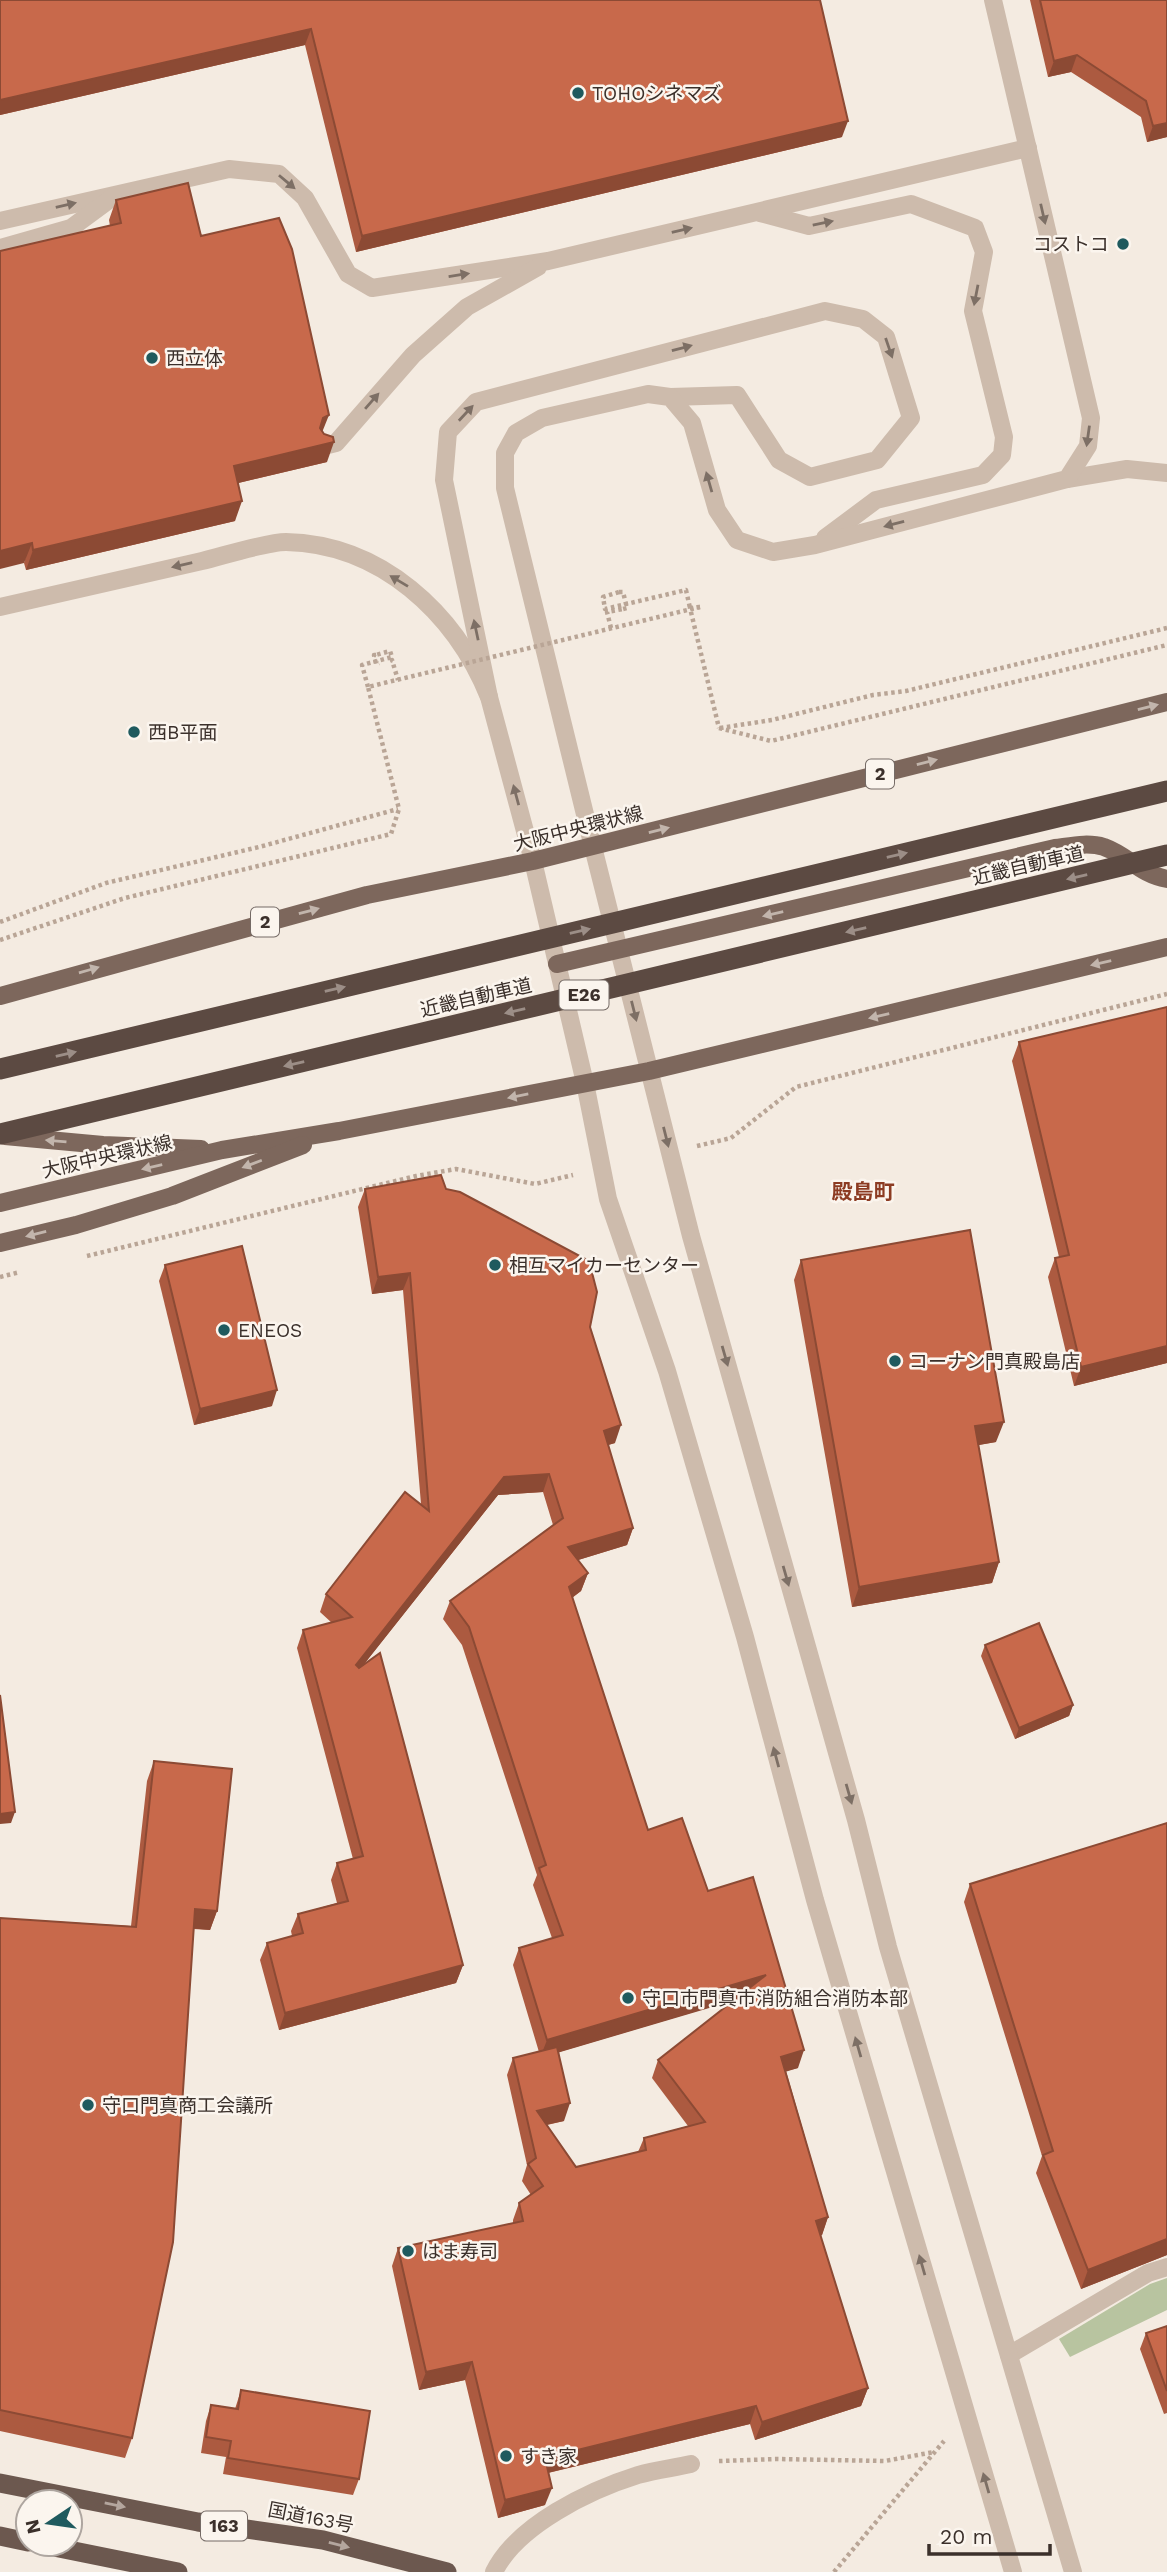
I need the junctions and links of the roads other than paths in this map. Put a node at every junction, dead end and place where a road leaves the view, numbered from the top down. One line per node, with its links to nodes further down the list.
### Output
1 (993, 0): 2 (street)
2 (1028, 148): 4 (street); 11 (street, one-way to 11)
3 (119, 193): 5 (street, one-way to 3); 6 (street); 7 (street, one-way to 7)
4 (757, 212): 7 (street, one-way to 4); 12 (street, one-way to 12)
5 (0, 221)
6 (0, 248)
7 (548, 261): 9 (street, one-way to 7)
8 (670, 397): 12 (street, one-way to 8); 14 (street, one-way to 8); 17 (street)
9 (324, 446)
10 (1167, 473): 11 (street)
11 (1068, 479): 12 (street, one-way to 12)
12 (815, 545)
13 (0, 607): 14 (street, one-way to 13)
14 (489, 697): 19 (street, one-way to 14)
15 (1167, 702): 17 (main road, 大阪中央環状線 / 2, one-way to 15)
16 (1167, 791): 25 (highway, 近畿自動車道, one-way to 16, bridge)
17 (593, 846): 19 (main road, 大阪中央環状線 / 2); 22 (street)
18 (1167, 855): 29 (highway, 近畿自動車道 / E26, one-way to 29, bridge)
19 (533, 862): 23 (street); 24 (main road, 大阪中央環状線 / 2, one-way to 19)
20 (1167, 879): 22 (main road, one-way to 22)
21 (1167, 947): 26 (main road, 大阪中央環状線, one-way to 26)
22 (619, 951): 23 (main road); 26 (street, one-way to 26)
23 (557, 964): 27 (street)
24 (3, 999)
25 (0, 1069)
26 (649, 1071): 27 (main road, 大阪中央環状線); 34 (street, one-way to 34)
27 (585, 1083): 28 (main road, 大阪中央環状線, one-way to 28); 41 (street, one-way to 27)
28 (339, 1130): 30 (main road, 大阪中央環状線); 32 (main road, one-way to 32)
29 (0, 1135): 30 (main road, one-way to 29)
30 (222, 1150): 31 (main road, 大阪中央環状線, one-way to 31)
31 (0, 1203)
32 (0, 1243)
33 (1167, 2267): 34 (street)
34 (1009, 2355): 42 (street)
35 (691, 2464): 40 (street)
36 (0, 2483): 39 (highway, 国道163号 / 163, one-way to 39)
37 (84, 2553): 38 (highway)
38 (178, 2572)
39 (447, 2572)
40 (494, 2572)
41 (1013, 2572)
42 (1073, 2572)

